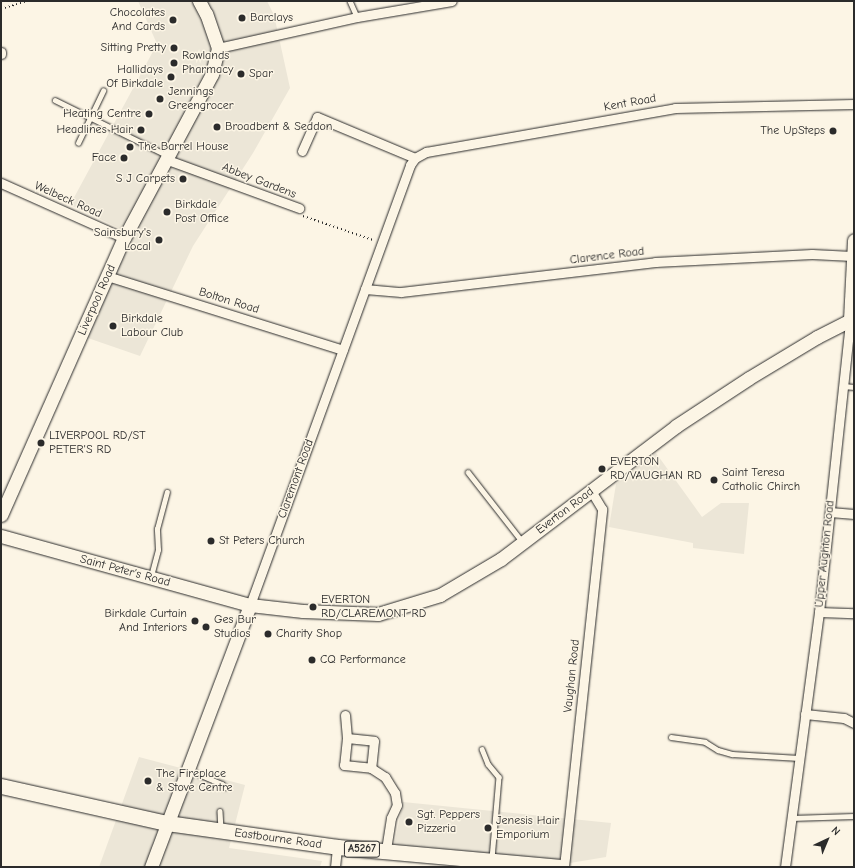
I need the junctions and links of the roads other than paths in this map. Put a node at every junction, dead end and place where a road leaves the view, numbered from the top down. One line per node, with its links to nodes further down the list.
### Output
1 (199, 1): 5 (main road)
2 (350, 1): 4 (lane)
3 (449, 1): 4 (street)
4 (357, 17): 5 (street)
5 (218, 48): 12 (main road, Liverpool Road)
6 (103, 91): 9 (lane)
7 (55, 100): 9 (lane)
8 (854, 104): 13 (street, Kent Road)
9 (90, 117): 10 (lane); 12 (lane)
10 (78, 143)
11 (302, 151): 13 (street)
12 (166, 157): 15 (street, Abbey Gardens); 16 (main road, Liverpool Road)
13 (415, 158): 20 (street, Claremont Road)
14 (1, 183): 16 (street, Welbeck Road)
15 (299, 208)
16 (124, 238): 19 (main road, Liverpool Road)
17 (854, 240): 18 (main road, Upper Aughton Road)
18 (852, 256): 20 (street, Clarence Road); 21 (main road, Upper Aughton Road)
19 (107, 276): 22 (street, Bolton Road); 29 (main road, Liverpool Road)
20 (365, 289): 22 (street, Claremont Road)
21 (852, 321): 23 (street, Upper Aughton Road); 26 (main road, Everton Road)
22 (343, 350): 34 (street, Claremont Road)
23 (843, 386): 24 (lane); 28 (street, Upper Aughton Road)
24 (854, 388)
25 (468, 472): 32 (lane)
26 (591, 491): 32 (main road, Everton Road); 59 (street, Vaughan Road)
27 (167, 492): 33 (lane)
28 (830, 512): 30 (street); 35 (street, Upper Aughton Road)
29 (1, 514)
30 (854, 514)
31 (1, 536): 33 (main road, Saint Peter's Road)
32 (523, 542): 34 (main road, Everton Road)
33 (151, 578): 34 (main road, Saint Peter's Road)
34 (250, 605): 45 (main road, Claremont Road)
35 (819, 612): 36 (street); 37 (street, Upper Aughton Road)
36 (854, 613)
37 (805, 714): 39 (street); 43 (street, Upper Aughton Road)
38 (345, 715): 41 (street)
39 (854, 723)
40 (671, 737): 43 (lane)
41 (347, 738): 44 (street); 44 (street)
42 (482, 749): 55 (lane)
43 (799, 758): 50 (street, Upper Aughton Road)
44 (371, 768): 54 (street)
45 (188, 770): 47 (lane); 51 (main road, Claremont Road)
46 (1, 786): 51 (main road, Eastbourne Road / A5267)
47 (225, 787)
48 (220, 811): 52 (lane)
49 (854, 816): 50 (lane)
50 (792, 818): 60 (street, Upper Aughton Road)
51 (167, 823): 52 (main road, Eastbourne Road / A5267); 56 (main road, Claremont Road)
52 (221, 831): 53 (main road, Eastbourne Road / A5267)
53 (337, 847): 54 (main road, Eastbourne Road / A5267); 57 (street)
54 (386, 850): 55 (main road, Eastbourne Road / A5267)
55 (492, 861): 58 (main road, Eastbourne Road / A5267)
56 (151, 867)
57 (335, 867)
58 (559, 867)
59 (564, 867)
60 (785, 867)

